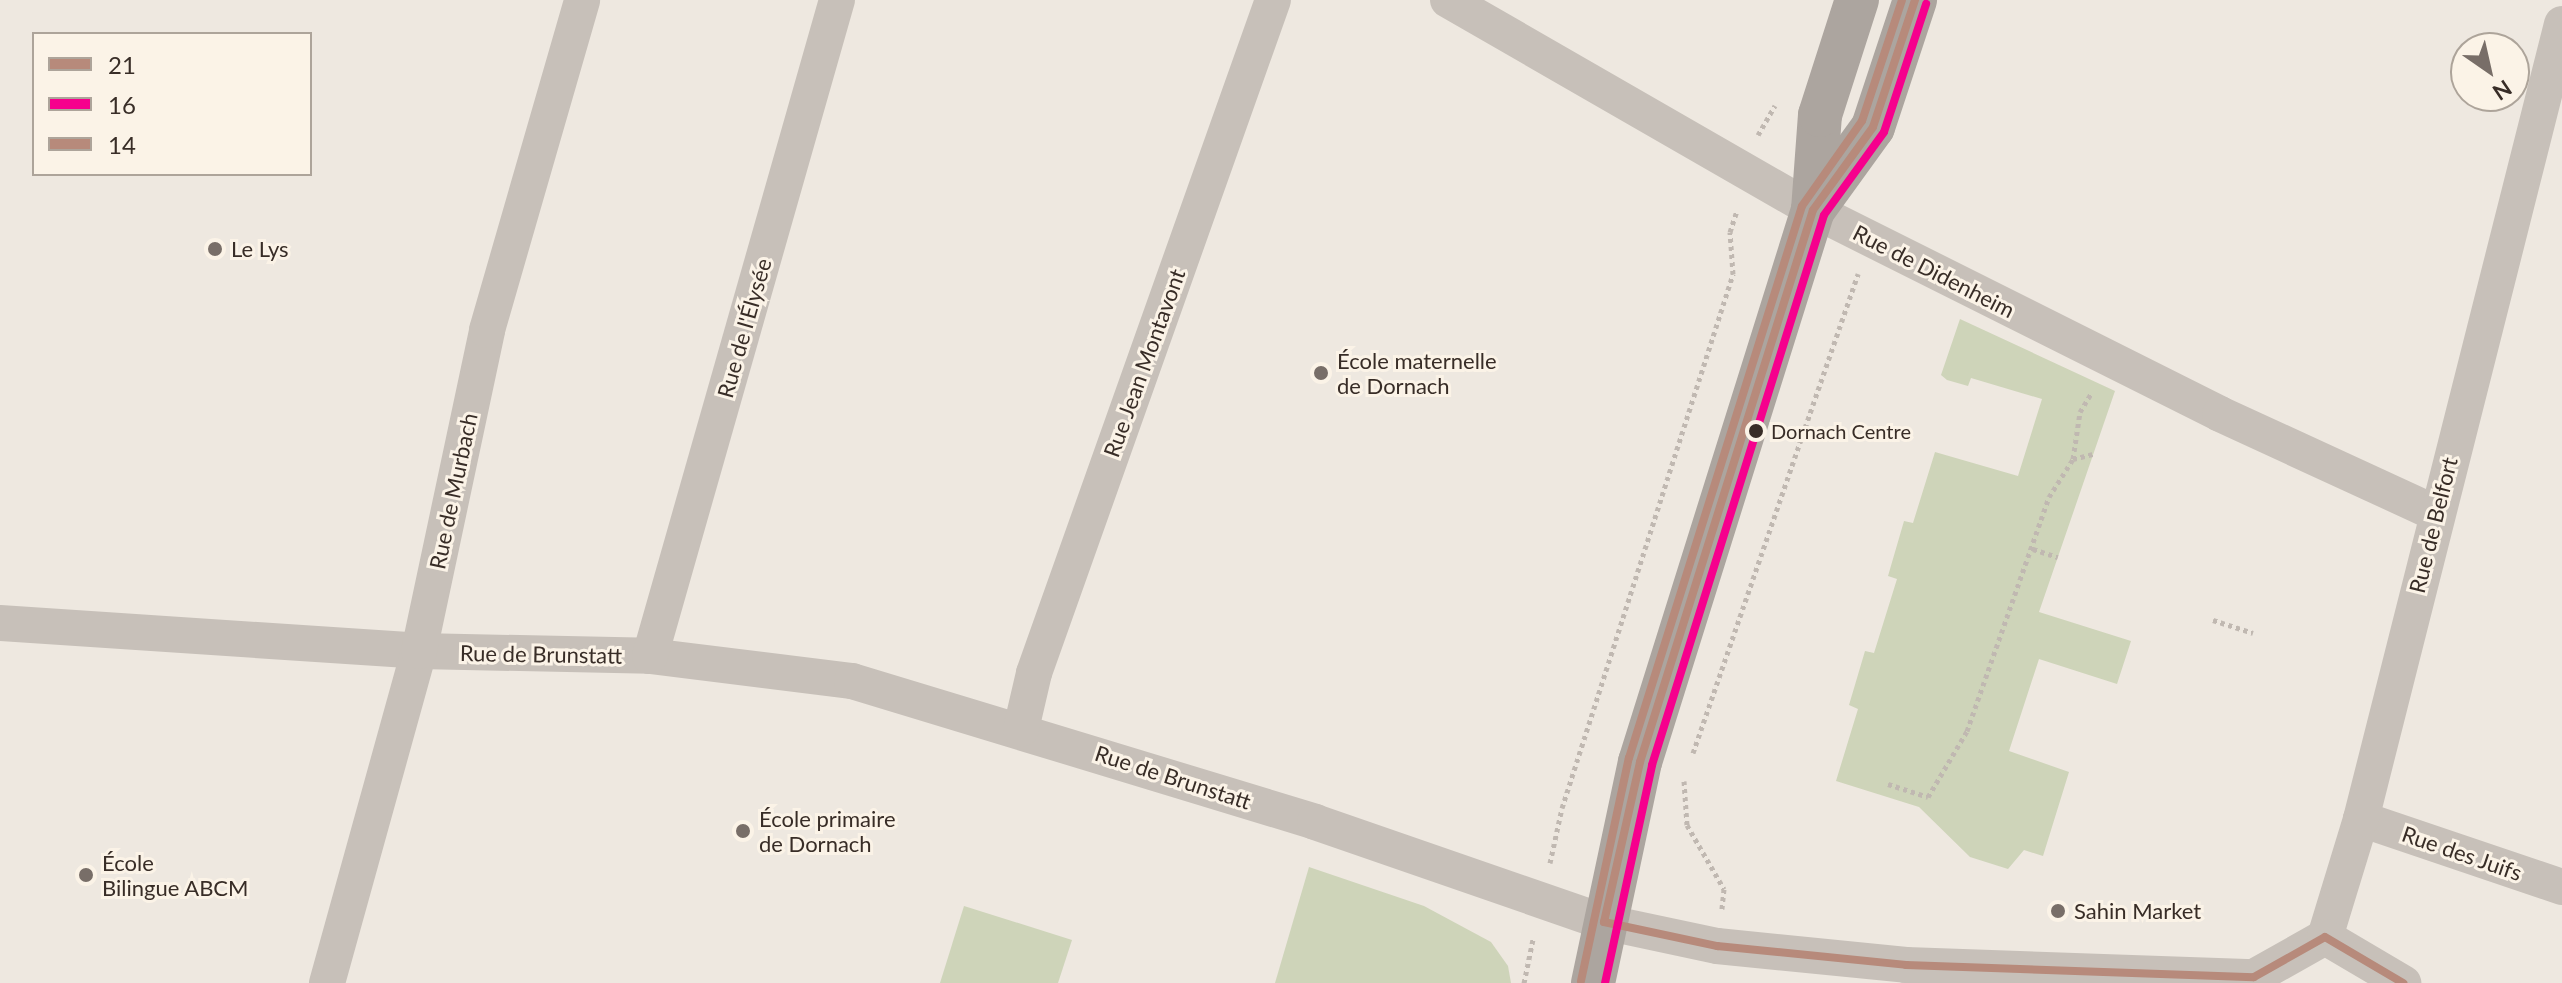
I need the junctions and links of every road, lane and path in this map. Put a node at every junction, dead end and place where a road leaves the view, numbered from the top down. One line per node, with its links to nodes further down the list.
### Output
1 (582, 0): 21 (street, Rue de Murbach)
2 (837, 0): 22 (street, Rue de l'Élysée)
3 (1273, 0): 23 (street, Rue Jean Montavont)
4 (1448, 0): 9 (street, Rue de Didenheim)
5 (1857, 0): 10 (main road)
6 (1915, 0): 10 (main road)
7 (2562, 24): 15 (street, Rue de Belfort)
8 (1782, 95): 9 (path)
9 (1749, 173): 10 (street, Rue de Didenheim); 29 (path)
10 (1813, 210): 11 (street, Rue de Didenheim); 30 (main road)
11 (1870, 238): 12 (street, Rue de Didenheim); 24 (path)
12 (2114, 360): 14 (path); 15 (street, Rue de Didenheim)
13 (2093, 454): 14 (path)
14 (2073, 459): 16 (path)
15 (2435, 513): 27 (street, Rue de Belfort)
16 (2033, 549): 17 (path); 26 (path)
17 (2058, 557)
18 (2213, 620): 20 (path)
19 (0, 623): 21 (street, Rue de Brunstatt)
20 (2253, 633)
21 (419, 651): 22 (street, Rue de Brunstatt); 33 (street, Rue de Murbach)
22 (650, 656): 23 (street, Rue de Brunstatt)
23 (1021, 729): 29 (street, Rue de Brunstatt)
24 (1689, 762)
25 (1683, 776): 32 (path)
26 (1888, 784)
27 (2361, 819): 28 (street, Rue des Juifs); 31 (street, Rue de Belfort)
28 (2562, 887)
29 (1542, 902): 30 (street, Rue de Brunstatt); 34 (path)
30 (1604, 922): 32 (street, Rue de Brunstatt); 35 (main road)
31 (2325, 937): 32 (street, Rue de Brunstatt); 36 (street)
32 (1717, 946)
33 (327, 983)
34 (1524, 983)
35 (1593, 983)
36 (2403, 983)

